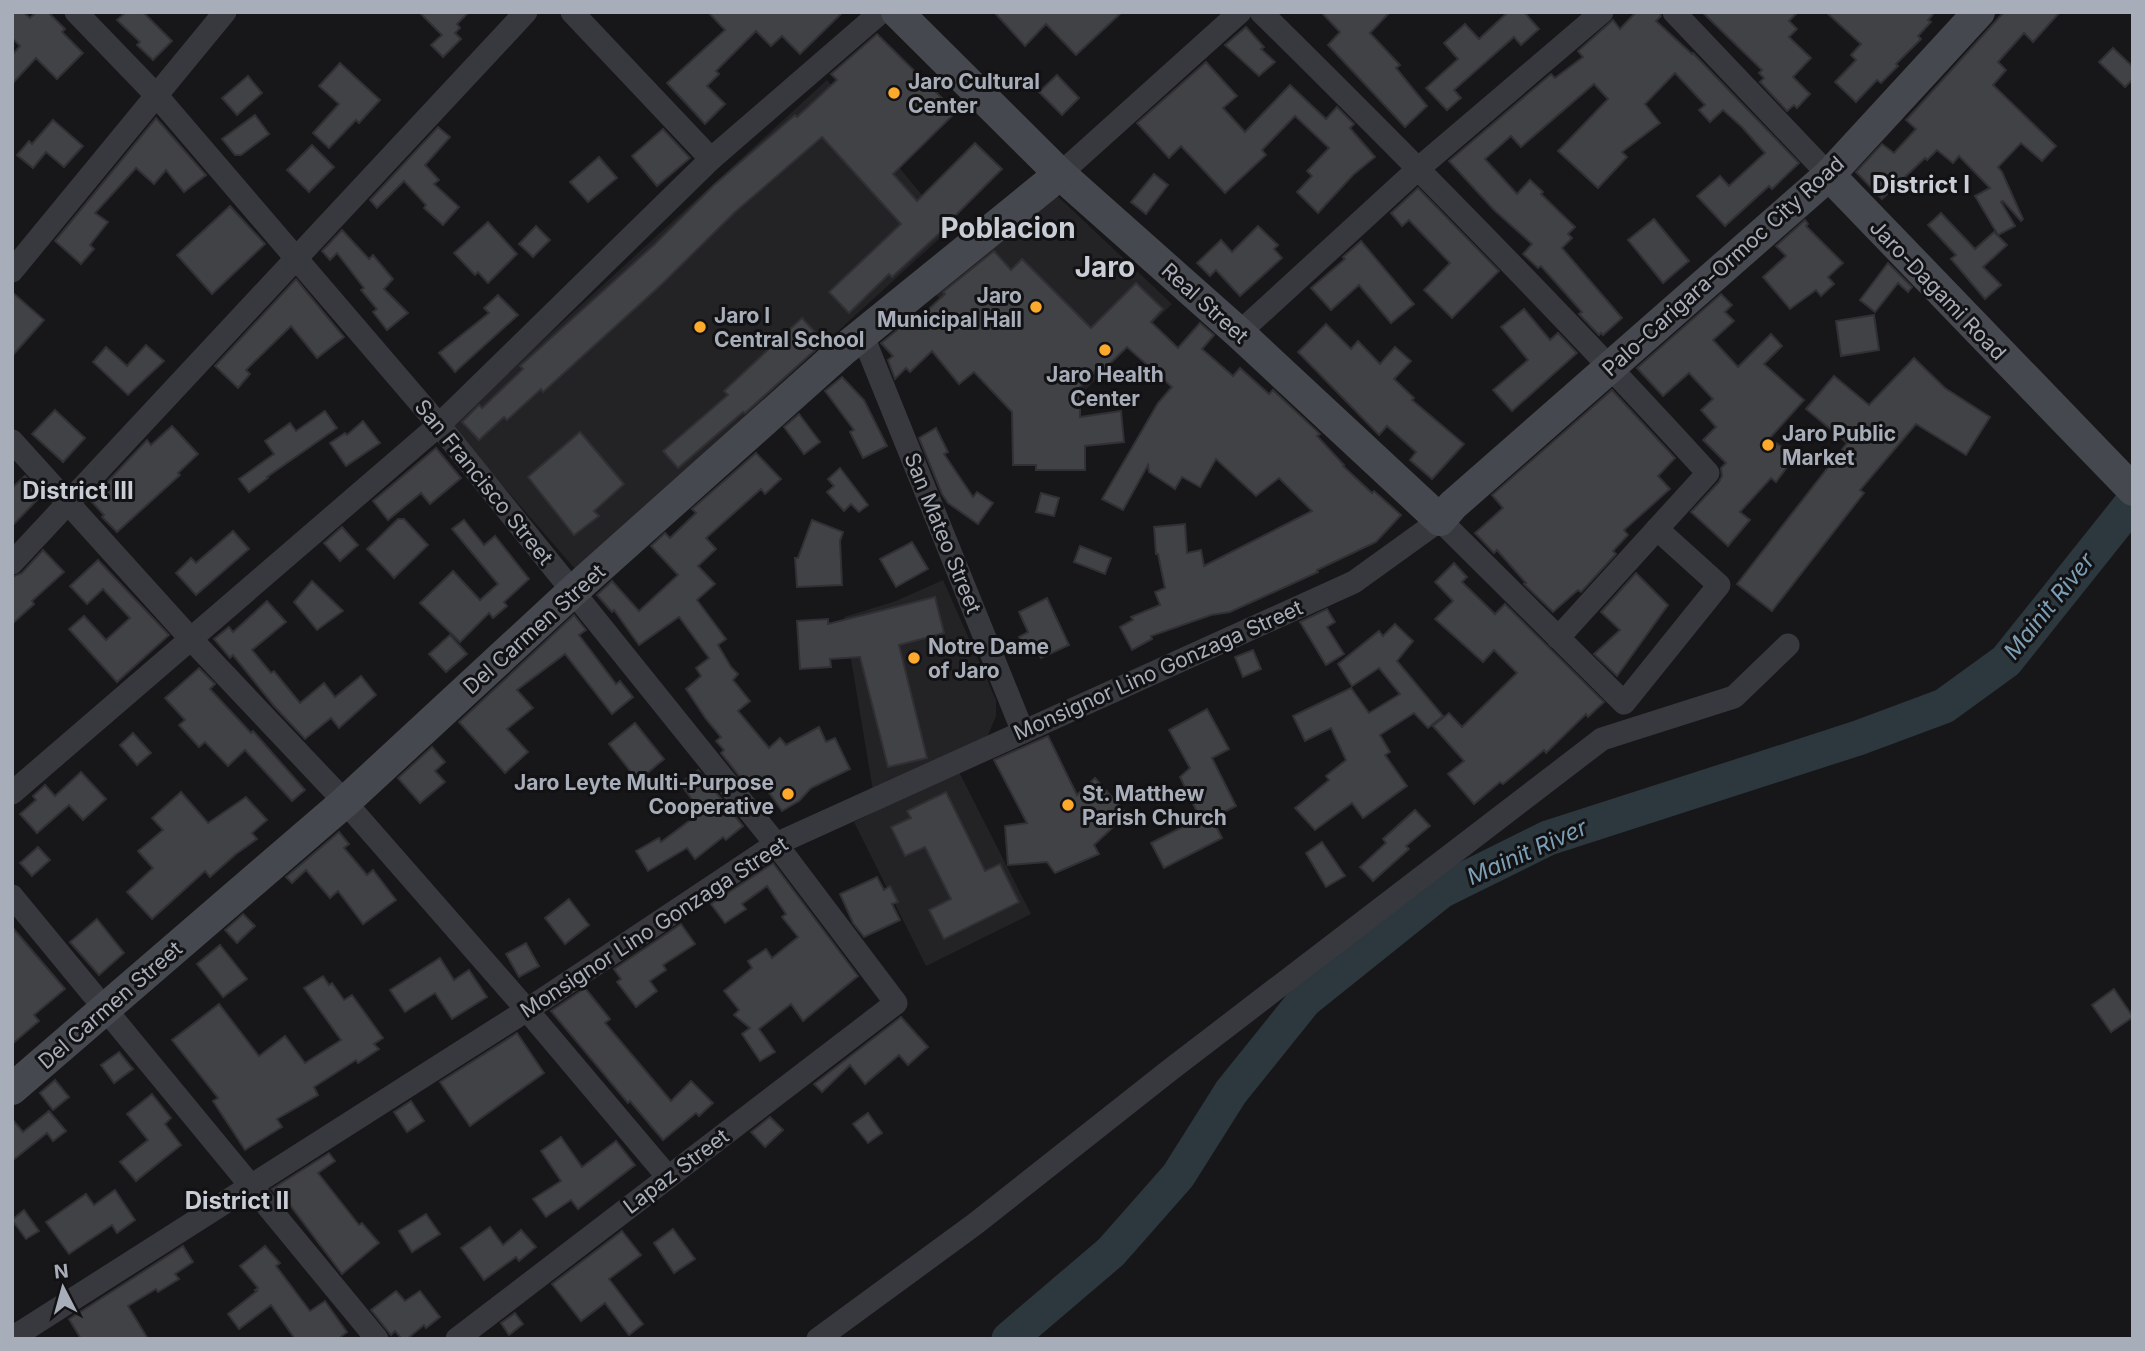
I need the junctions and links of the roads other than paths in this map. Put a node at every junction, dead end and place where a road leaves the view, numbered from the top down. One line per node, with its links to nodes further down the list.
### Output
1 (76, 12): 12 (street, San Francisco Street)
2 (225, 12): 12 (street)
3 (526, 12): 17 (street)
4 (572, 12): 13 (street)
5 (881, 12): 13 (street)
6 (897, 12): 15 (main road, Real Street)
7 (1240, 12): 15 (street)
8 (1261, 12): 14 (street)
9 (1602, 12): 14 (street)
10 (1674, 12): 16 (street)
11 (1979, 12): 16 (main road, Palo-Carigara-Ormoc City Road)
12 (157, 96): 17 (street, San Francisco Street); 18 (street)
13 (711, 159): 22 (street)
14 (1419, 168): 19 (street); 21 (street)
15 (1060, 174): 19 (main road, Real Street); 20 (main road, Del Carmen Street)
16 (1829, 175): 21 (main road, Palo-Carigara-Ormoc City Road); 24 (main road, Jaro-Dagami Road)
17 (298, 259): 22 (street, San Francisco Street); 25 (street)
18 (12, 271)
19 (1239, 333): 26 (main road, Real Street)
20 (862, 334): 29 (main road, Del Carmen Street); 33 (street, San Mateo Street)
21 (1612, 367): 26 (main road, Palo-Carigara-Ormoc City Road); 27 (street)
22 (439, 425): 29 (street, San Francisco Street); 30 (street)
23 (12, 440): 25 (street)
24 (2133, 491)
25 (68, 503): 28 (street); 30 (street)
26 (1447, 512): 31 (street); 33 (street, Monsignor Lino Gonzaga Street)
27 (1657, 529): 31 (street); 31 (street)
28 (12, 563)
29 (572, 592): 35 (main road, Del Carmen Street); 36 (street, San Francisco Street)
30 (190, 638): 34 (street); 35 (street)
31 (1558, 638)
32 (1788, 645): 47 (street)
33 (1023, 732): 36 (street, Monsignor Lino Gonzaga Street)
34 (12, 793)
35 (345, 802): 39 (main road, Del Carmen Street); 40 (street)
36 (776, 844): 38 (street, San Francisco Street); 40 (street, Monsignor Lino Gonzaga Street)
37 (12, 896): 39 (street)
38 (896, 1003): 42 (street, Lapaz Street)
39 (106, 1010): 41 (main road, Del Carmen Street); 43 (street)
40 (527, 1010): 42 (street); 43 (street, Monsignor Lino Gonzaga Street)
41 (12, 1089)
42 (667, 1177): 46 (street, Lapaz Street)
43 (250, 1186): 44 (street, Monsignor Lino Gonzaga Street); 45 (street)
44 (12, 1338)
45 (377, 1339)
46 (457, 1339)
47 (818, 1339)

